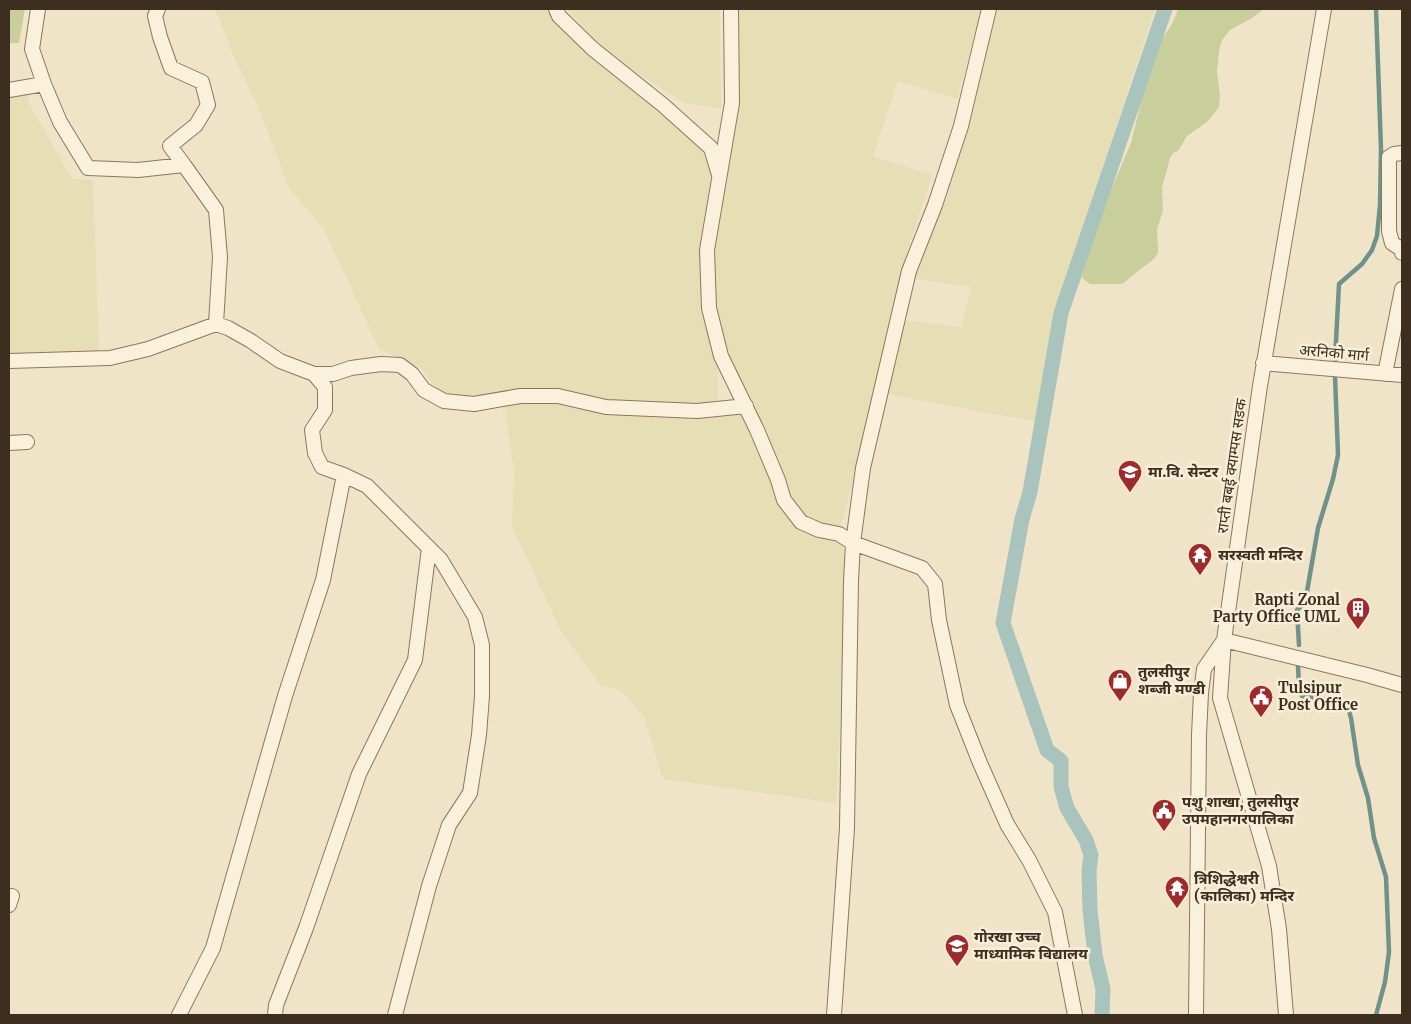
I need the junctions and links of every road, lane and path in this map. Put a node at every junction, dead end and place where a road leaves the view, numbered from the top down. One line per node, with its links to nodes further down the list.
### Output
1 (38, 9): 7 (street)
2 (158, 9): 10 (street)
3 (556, 9): 11 (street)
4 (731, 9): 11 (street)
5 (989, 9): 24 (street)
6 (1324, 9): 16 (street, राप्ती बबई क्याम्पस सडक)
7 (44, 84): 8 (street); 10 (street)
8 (9, 90)
9 (1402, 153): 12 (street)
10 (184, 165): 14 (street)
11 (720, 177): 20 (street)
12 (1402, 253)
13 (1402, 289): 18 (street)
14 (216, 324): 15 (street); 17 (street)
15 (9, 361)
16 (1264, 363): 18 (street, अरनिको मार्ग); 26 (street, राप्ती बबई क्याम्पस सडक)
17 (314, 374): 20 (street); 23 (street)
18 (1386, 374): 19 (street, अरनिको मार्ग)
19 (1402, 375)
20 (746, 406): 24 (street)
21 (9, 442): 22 (street)
22 (27, 442)
23 (344, 475): 25 (street); 28 (street)
24 (853, 542): 31 (street); 32 (street)
25 (429, 548): 29 (street); 30 (street)
26 (1224, 640): 27 (street); 33 (street); 34 (street, राप्ती बबई क्याम्पस सडक)
27 (1402, 685)
28 (179, 1015)
29 (275, 1015)
30 (395, 1015)
31 (834, 1015)
32 (1075, 1015)
33 (1196, 1015)
34 (1286, 1015)

